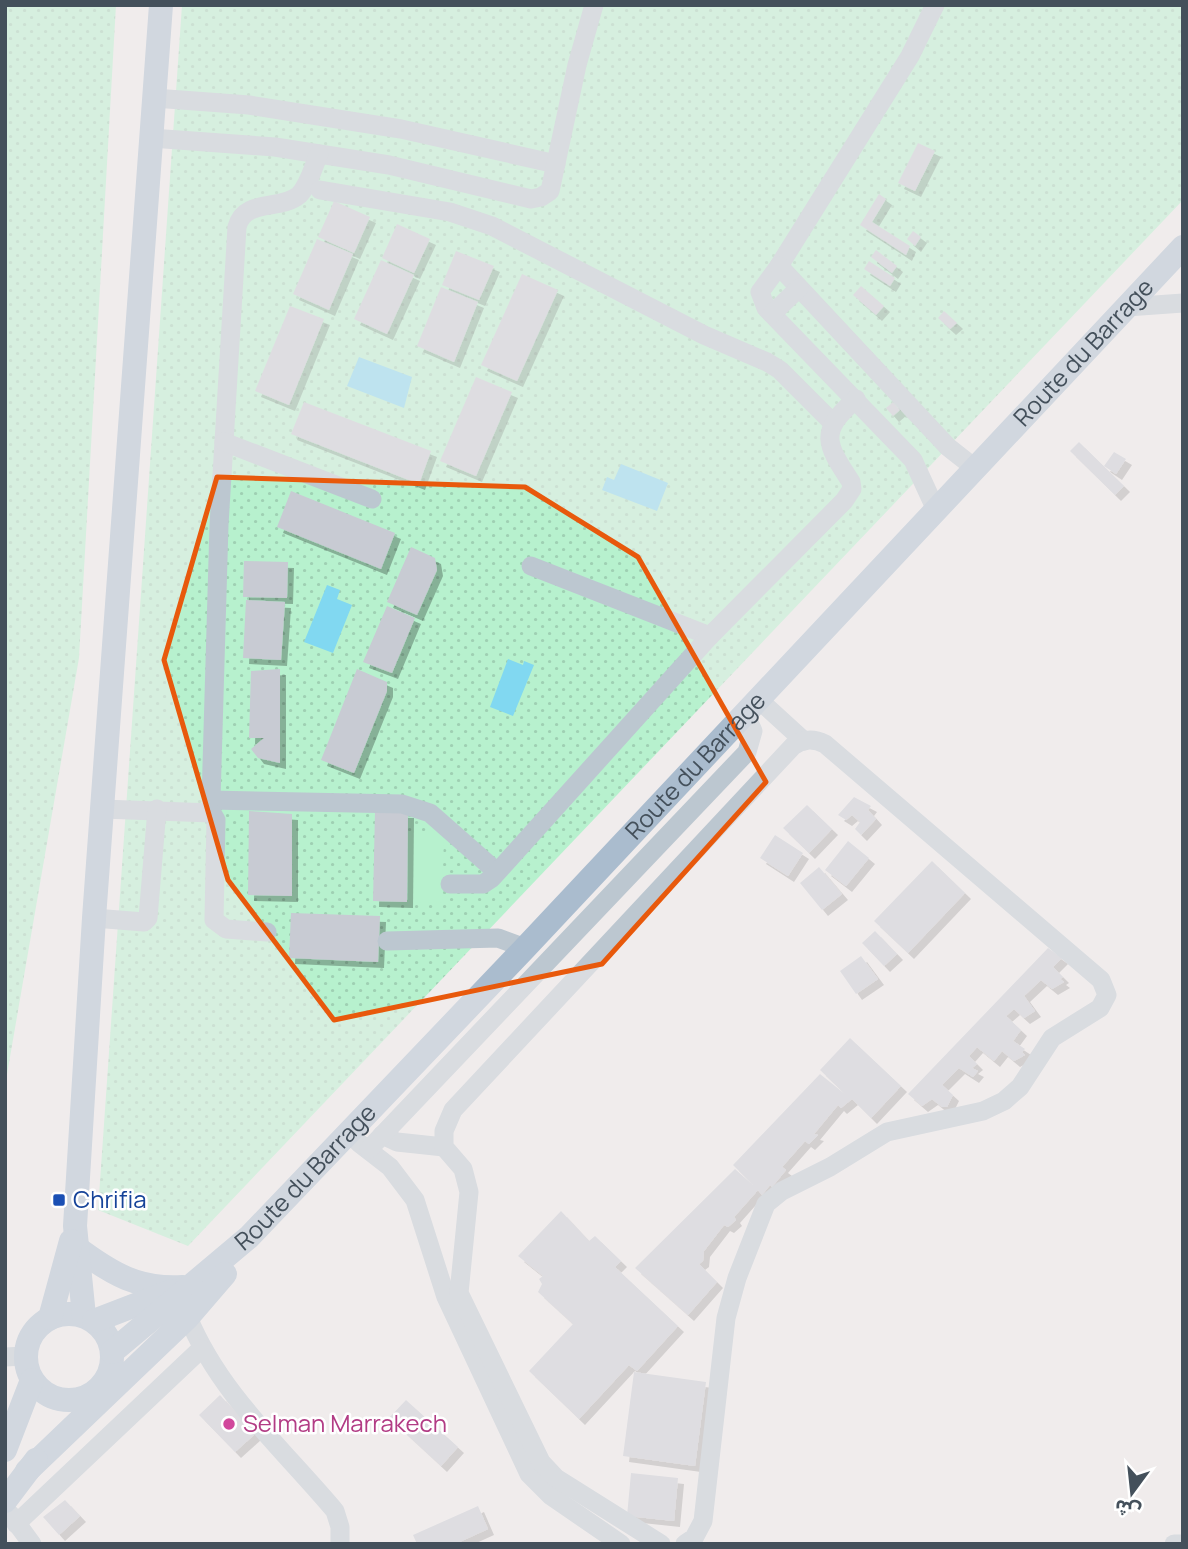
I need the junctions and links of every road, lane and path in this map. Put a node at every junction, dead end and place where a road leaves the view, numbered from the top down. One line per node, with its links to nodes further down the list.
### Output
1 (161, 5): 4 (main road)
2 (594, 5): 7 (street)
3 (935, 5): 10 (street)
4 (154, 98): 5 (main road); 7 (street)
5 (152, 138): 6 (street); 25 (main road)
6 (319, 155): 7 (street); 17 (street)
7 (556, 164)
8 (320, 190): 16 (street)
9 (1183, 247): 13 (main road, Route du Barrage)
10 (779, 266): 11 (street); 14 (street)
11 (799, 288): 14 (street); 18 (street)
12 (1183, 303): 13 (street)
13 (1127, 307): 18 (main road, Route du Barrage)
14 (772, 314): 15 (street)
15 (856, 399): 16 (street); 20 (street)
16 (833, 423): 22 (street)
17 (224, 442): 19 (street); 27 (street)
18 (976, 469): 20 (main road, Route du Barrage)
19 (372, 499)
20 (936, 510): 23 (main road, Route du Barrage)
21 (531, 566): 22 (street)
22 (710, 636): 27 (street)
23 (752, 706): 24 (street); 32 (main road, Route du Barrage); 34 (street)
24 (804, 741): 35 (street); 55 (street)
25 (102, 809): 26 (street); 29 (main road)
26 (157, 809): 29 (street); 30 (street)
27 (497, 872): 28 (street)
28 (450, 884)
29 (94, 918): 36 (main road)
30 (267, 932)
31 (387, 941): 32 (street)
32 (525, 948): 33 (main road, Route du Barrage)
33 (346, 1134): 34 (street); 37 (main road, Route du Barrage)
34 (376, 1142): 35 (street); 53 (street)
35 (444, 1147): 54 (street)
36 (76, 1237): 38 (main road); 40 (main road); 41 (main road)
37 (233, 1252): 38 (main road, Route du Barrage); 39 (main road)
38 (192, 1282): 41 (main road, Route du Barrage); 43 (main road, Route du Barrage)
39 (188, 1317): 42 (street); 48 (main road)
40 (50, 1318): 41 (main road); 44 (main road)
41 (89, 1319): 43 (main road)
42 (201, 1349): 50 (street); 52 (street)
43 (112, 1352): 46 (main road)
44 (15, 1357): 45 (main road)
45 (32, 1380): 46 (main road); 47 (main road)
46 (79, 1399): 48 (main road)
47 (5, 1450)
48 (27, 1471): 49 (main road)
49 (5, 1501)
50 (11, 1516): 51 (street)
51 (32, 1544)
52 (340, 1544)
53 (621, 1544)
54 (661, 1544)
55 (685, 1544)
56 (1174, 1544): 57 (street)
57 (1183, 1544)

